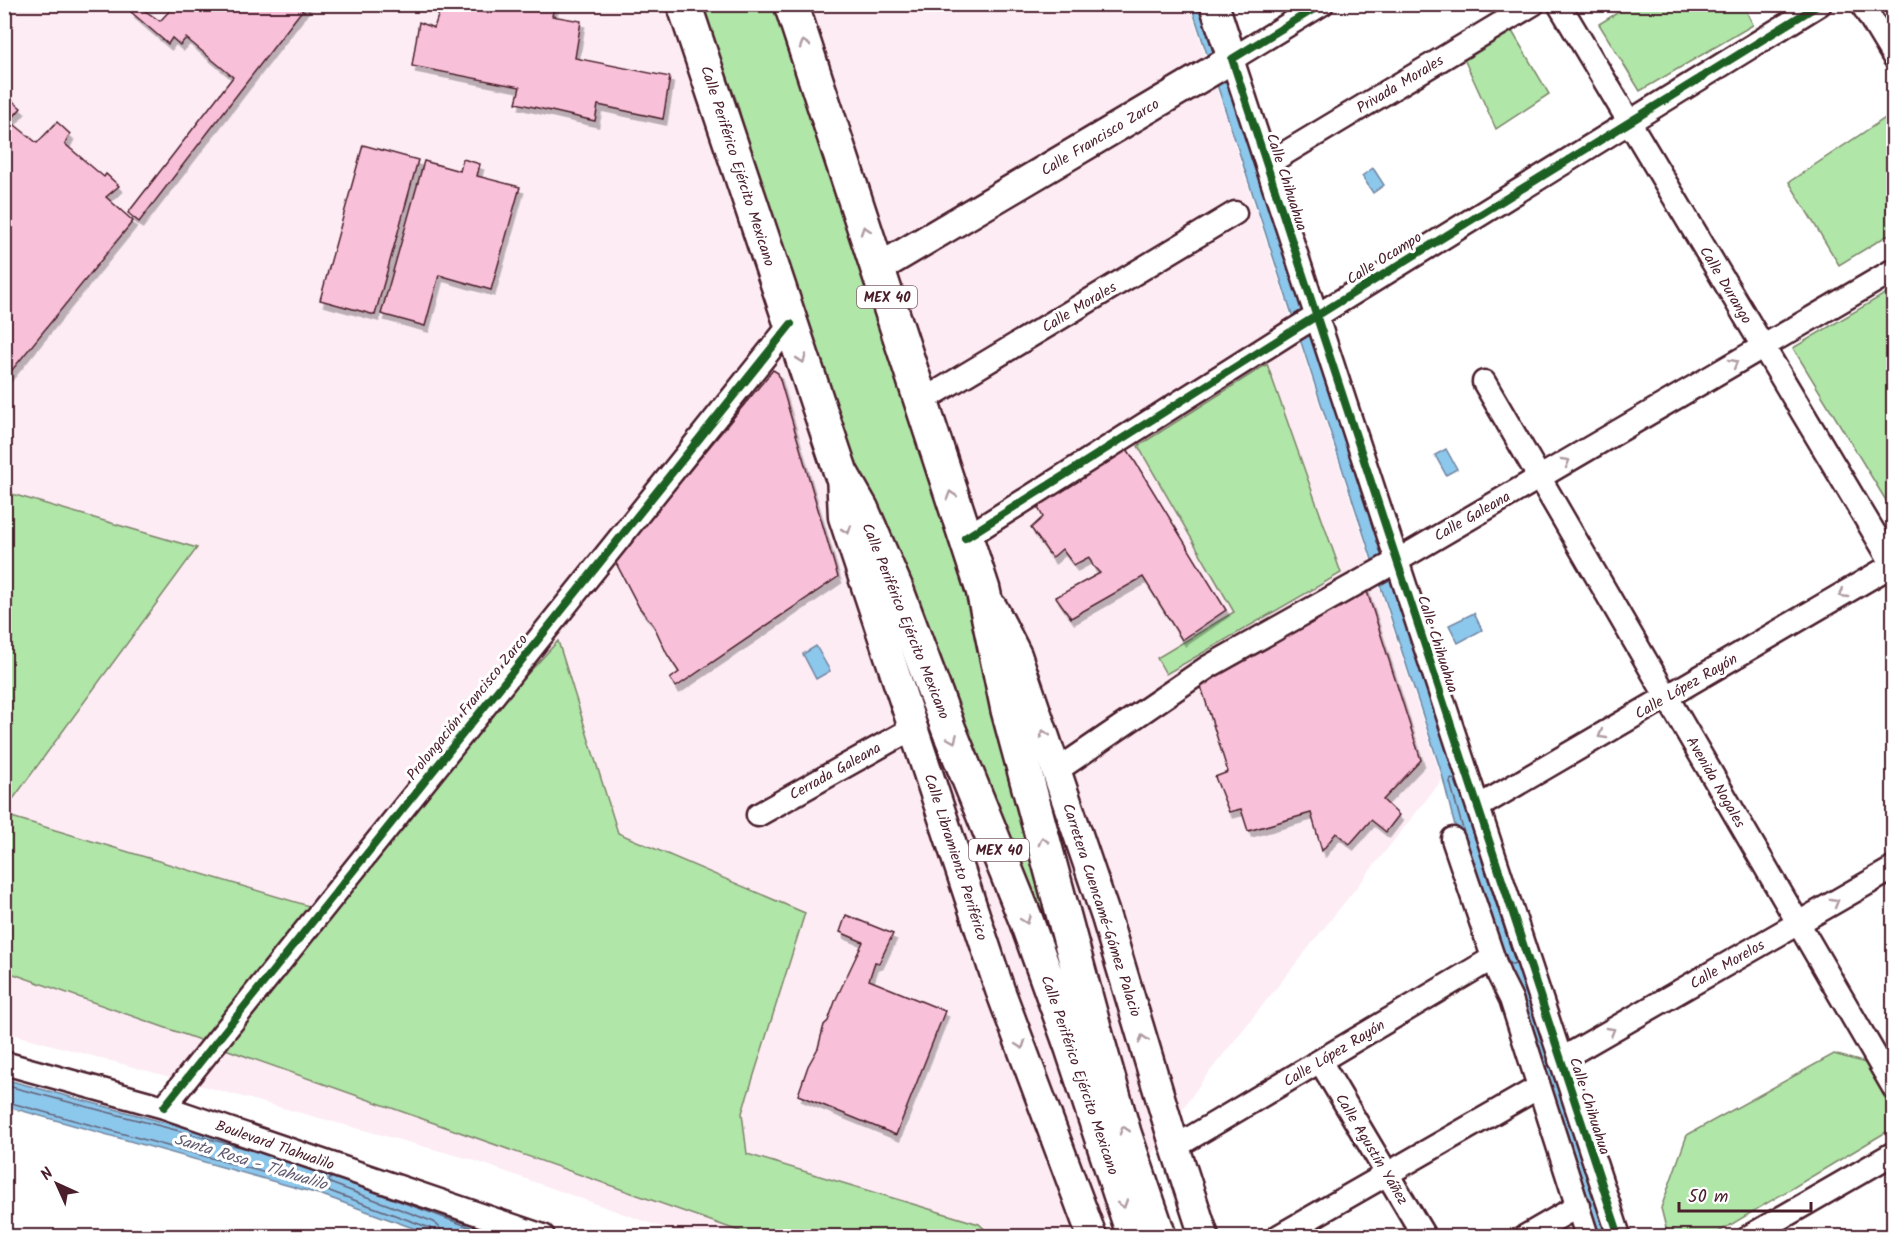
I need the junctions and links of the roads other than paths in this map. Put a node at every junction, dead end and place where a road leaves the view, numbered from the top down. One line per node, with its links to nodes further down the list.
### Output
1 (684, 4): 17 (highway, Calle Periférico Ejército Mexicano / MEX 40)
2 (791, 4): 14 (highway, Calle Periférico Ejército Mexicano / MEX 40, one-way to 2)
3 (1214, 4): 10 (main road, Calle Chihuahua)
4 (1322, 4): 10 (street, Calle Francisco Zarco)
5 (1533, 4): 12 (street, Privada Morales)
6 (1559, 4): 11 (street, Calle Durango)
7 (1820, 4): 11 (street, Calle Ocampo)
8 (1862, 4): 9 (street)
9 (1893, 57)
10 (1219, 67): 12 (street, Calle Chihuahua); 14 (main road, Calle Francisco Zarco)
11 (1629, 123): 16 (street, Calle Ocampo); 18 (street, Calle Durango)
12 (1267, 164): 16 (street, Calle Chihuahua)
13 (1236, 213): 20 (street, Calle Morales)
14 (878, 269): 20 (highway, Calle Periférico Ejército Mexicano / MEX 40)
15 (1893, 270): 18 (street, Calle Galeana)
16 (1313, 319): 23 (street, Calle Ocampo); 24 (street, Calle Chihuahua)
17 (791, 324): 21 (highway, Calle Periférico Ejército Mexicano / MEX 40, one-way to 21); 41 (street, Prolongación Francisco Zarco)
18 (1762, 346): 22 (street, Calle Galeana, one-way to 18); 25 (street, Calle Durango)
19 (1484, 382): 22 (street, Avenida Nogales)
20 (922, 401): 23 (highway, Calle Periférico Ejército Mexicano / MEX 40, one-way to 20)
21 (841, 473): 28 (main road, Calle Libramiento Periférico, one-way to 28); 46 (highway, Calle Periférico Ejército Mexicano / MEX 40, one-way to 46)
22 (1539, 477): 24 (street, Calle Galeana); 27 (street, Avenida Nogales)
23 (965, 538): 26 (highway, Calle Periférico Ejército Mexicano / MEX 40)
24 (1393, 563): 29 (street, Calle Galeana); 30 (street, Calle Chihuahua)
25 (1893, 565): 27 (street, Calle López Rayón, one-way to 27)
26 (983, 590): 29 (main road, Carretera Cuencamé-Gómez Palacio / MEX 40, one-way to 26); 46 (highway, Calle Periférico Ejército Mexicano / MEX 40, one-way to 26)
27 (1667, 697): 30 (street, Calle López Rayón, one-way to 30); 34 (street, Avenida Nogales)
28 (913, 728): 31 (street, Cerrada Galeana); 48 (main road, Calle Libramiento Periférico, one-way to 48)
29 (1056, 771): 42 (main road, Carretera Cuencamé-Gómez Palacio / MEX 40, one-way to 29)
30 (1478, 807): 36 (street, Calle Chihuahua)
31 (758, 815)
32 (1453, 839): 35 (street)
33 (1893, 868): 34 (street, Calle Morelos, one-way to 33)
34 (1798, 923): 36 (street, Calle Morelos, one-way to 34); 40 (street, Avenida Nogales)
35 (1494, 958): 37 (street, Calle López Rayón); 39 (street)
36 (1560, 1060): 54 (street, Calle Chihuahua)
37 (1320, 1061): 42 (street, Calle López Rayón); 44 (street, Calle Agustín Yáñez)
38 (4, 1063): 41 (street, Boulevard Tlahualilo)
39 (1539, 1087): 44 (street); 45 (street)
40 (1893, 1088)
41 (164, 1107): 47 (street, Boulevard Tlahualilo)
42 (1175, 1147): 49 (main road, Carretera Cuencamé-Gómez Palacio / MEX 40)
43 (1893, 1154): 55 (street)
44 (1387, 1174): 50 (street); 51 (street, Calle Agustín Yáñez)
45 (1578, 1206): 52 (street); 53 (street)
46 (1149, 1233)
47 (543, 1236)
48 (1092, 1236)
49 (1204, 1236)
50 (1279, 1236)
51 (1424, 1236)
52 (1526, 1236)
53 (1587, 1236)
54 (1618, 1236)
55 (1750, 1236)

